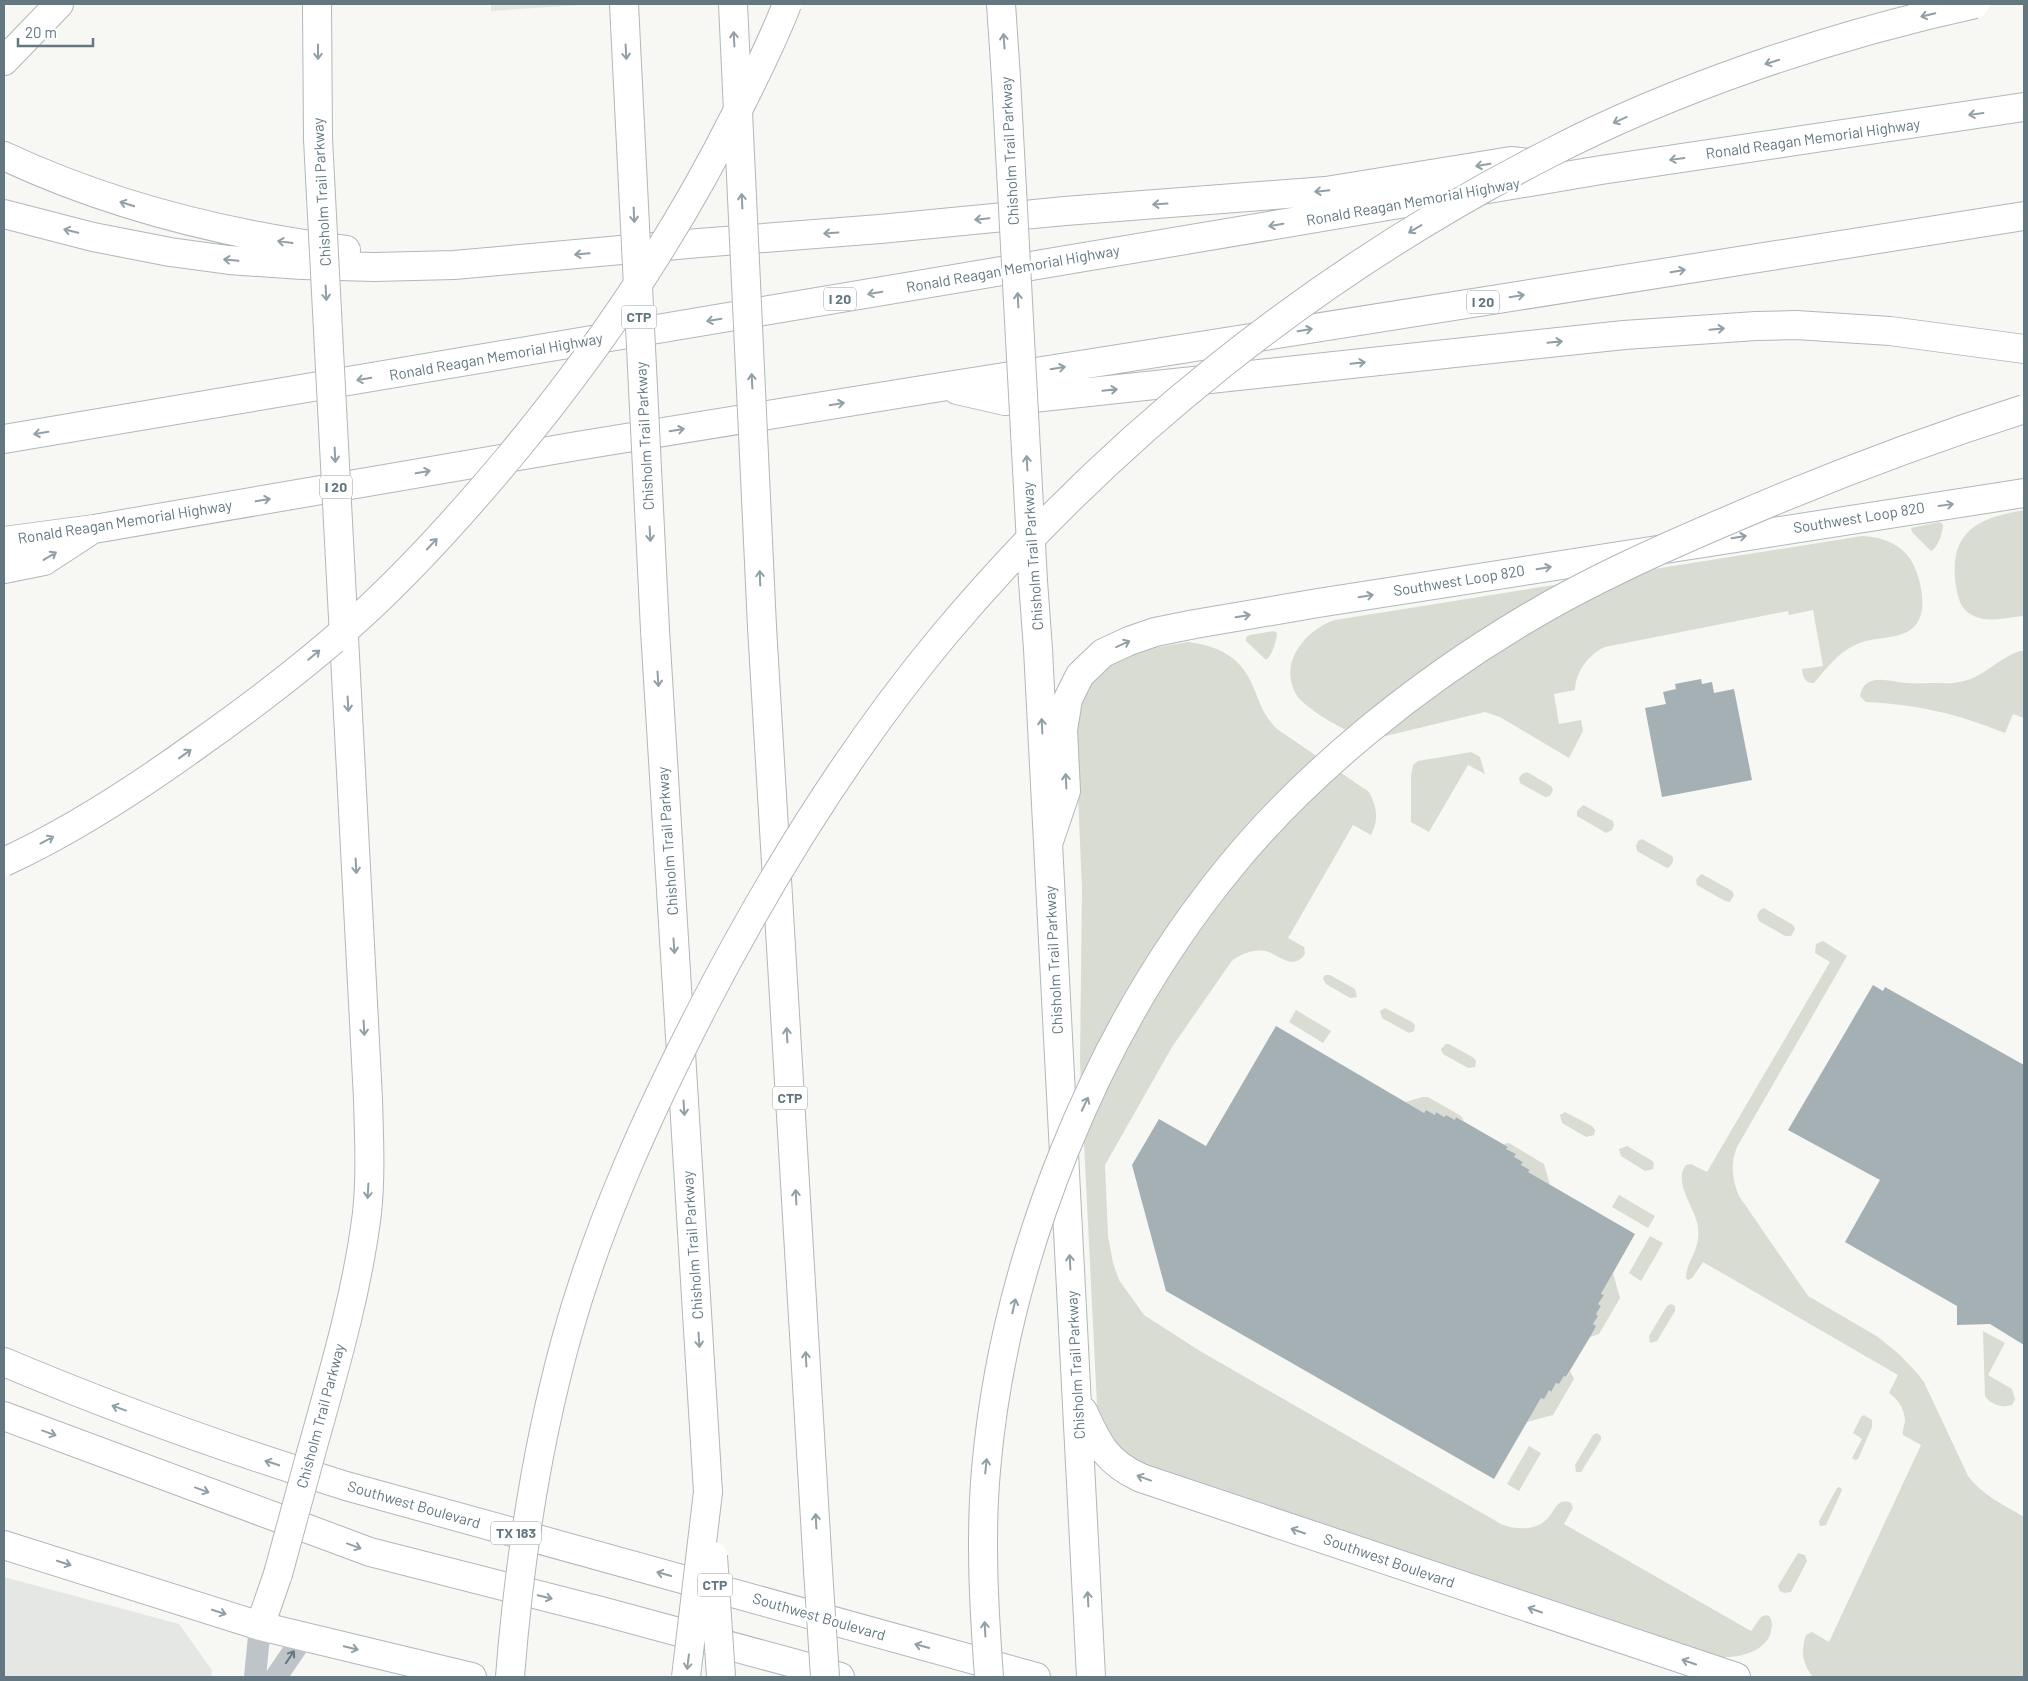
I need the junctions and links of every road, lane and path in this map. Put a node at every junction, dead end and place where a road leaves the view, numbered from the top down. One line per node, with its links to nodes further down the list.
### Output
1 (59, 4): 8 (main road)
2 (317, 4): 30 (main road, Chisholm Trail Parkway, one-way to 30, bridge)
3 (624, 4): 28 (main road, Chisholm Trail Parkway / CTP, one-way to 28, bridge)
4 (732, 4): 38 (main road, CTP, one-way to 4, bridge)
5 (788, 4): 24 (main road, one-way to 5, bridge)
6 (1001, 4): 23 (main road, Chisholm Trail Parkway, one-way to 6, bridge)
7 (1975, 4): 35 (main road, one-way to 35, bridge)
8 (4, 61)
9 (2024, 107): 11 (main road, Ronald Reagan Memorial Highway / I 20, one-way to 11)
10 (4, 156): 14 (main road, one-way to 10)
11 (1601, 170): 14 (main road, one-way to 14); 18 (main road, Ronald Reagan Memorial Highway / I 20, one-way to 18)
12 (4, 214): 14 (main road, one-way to 12)
13 (2024, 216): 16 (main road, Ronald Reagan Memorial Highway / I 20, one-way to 13)
14 (454, 265)
15 (2024, 350): 16 (main road, one-way to 15)
16 (941, 387): 20 (main road, Ronald Reagan Memorial Highway / I 20, one-way to 16)
17 (2024, 409): 40 (main road, one-way to 17, bridge)
18 (4, 439)
19 (2024, 493): 23 (main road, Southwest Loop 820, one-way to 19)
20 (94, 528): 21 (main road, Ronald Reagan Memorial Highway / I 20); 22 (main road, one-way to 20)
21 (4, 541)
22 (4, 570)
23 (1048, 844): 26 (main road, Chisholm Trail Parkway, one-way to 23)
24 (4, 862)
25 (4, 1362): 41 (main road, Southwest Boulevard / TX 183, one-way to 25)
26 (1077, 1400): 42 (main road, Chisholm Trail Parkway, one-way to 26); 43 (main road, Southwest Boulevard, one-way to 26)
27 (4, 1416): 39 (main road, one-way to 39)
28 (708, 1492): 36 (main road, one-way to 36, bridge); 37 (main road, Chisholm Trail Parkway / CTP, bridge)
29 (10, 1547): 30 (main road, one-way to 30)
30 (260, 1626): 31 (main road); 32 (street)
31 (304, 1636): 33 (street, one-way to 31); 34 (main road, one-way to 34)
32 (255, 1677)
33 (276, 1677)
34 (472, 1677)
35 (510, 1677)
36 (686, 1677)
37 (721, 1677)
38 (825, 1677)
39 (840, 1677)
40 (988, 1677)
41 (1036, 1677)
42 (1091, 1677)
43 (1736, 1677)

